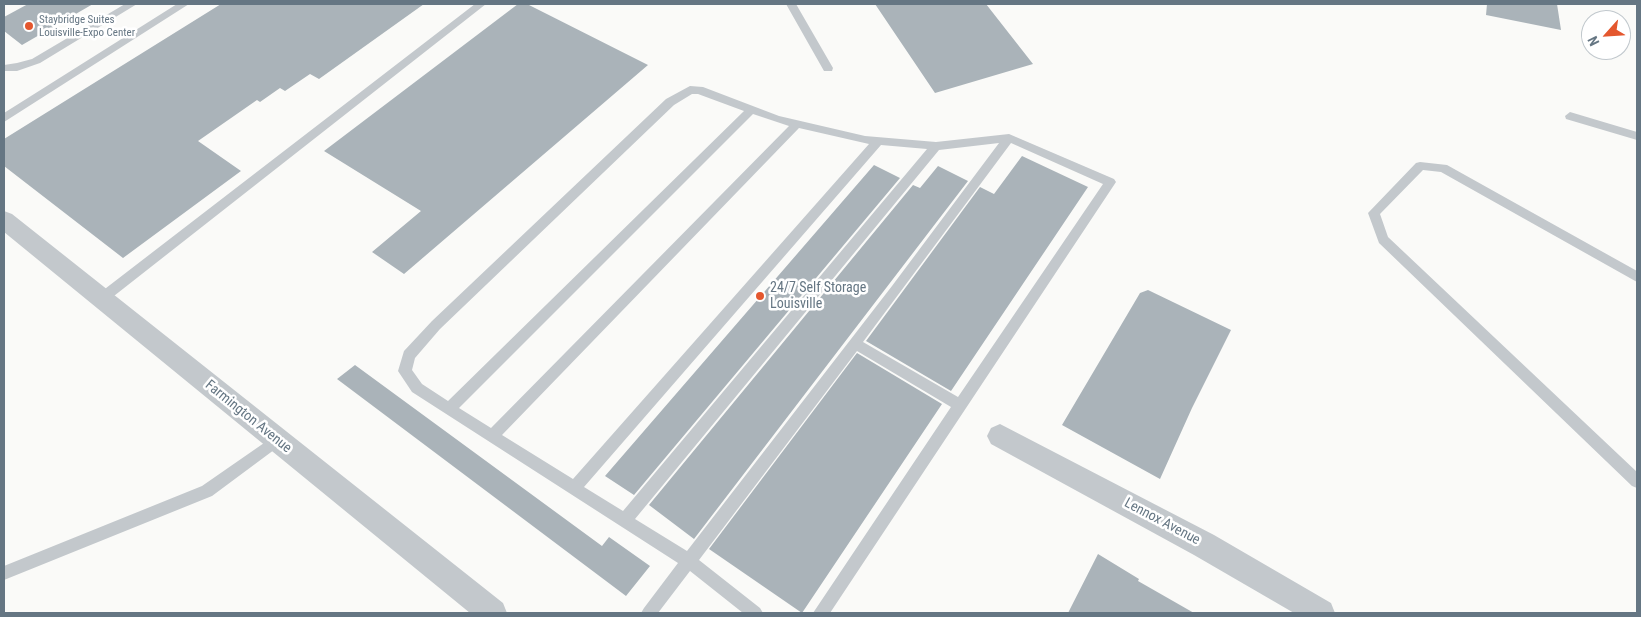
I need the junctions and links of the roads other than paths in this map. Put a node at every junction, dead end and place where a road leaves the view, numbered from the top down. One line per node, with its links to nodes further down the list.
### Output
1 (132, 4): 5 (lane)
2 (184, 4): 9 (lane)
3 (481, 4): 17 (lane)
4 (791, 4): 6 (lane)
5 (4, 68)
6 (828, 68)
7 (752, 109): 10 (lane); 20 (lane); 20 (lane)
8 (1570, 116): 11 (lane)
9 (4, 118)
10 (797, 124): 13 (lane); 21 (lane)
11 (1637, 136)
12 (1009, 138): 14 (lane); 18 (lane); 19 (lane)
13 (878, 141): 14 (lane); 25 (lane)
14 (936, 146): 26 (lane)
15 (4, 220): 17 (street, Farmington Avenue)
16 (1637, 277): 24 (lane)
17 (101, 299): 23 (street, Farmington Avenue)
18 (855, 344): 19 (lane); 27 (lane)
19 (960, 405): 32 (lane)
20 (449, 409): 21 (lane)
21 (492, 436): 25 (lane)
22 (1000, 436): 33 (street, Lennox Avenue)
23 (277, 440): 28 (lane); 29 (street, Farmington Avenue)
24 (1637, 481)
25 (574, 488): 26 (lane)
26 (625, 520): 27 (lane)
27 (688, 561): 30 (lane); 31 (lane)
28 (4, 573)
29 (493, 613)
30 (649, 613)
31 (754, 613)
32 (820, 613)
33 (1321, 613)

